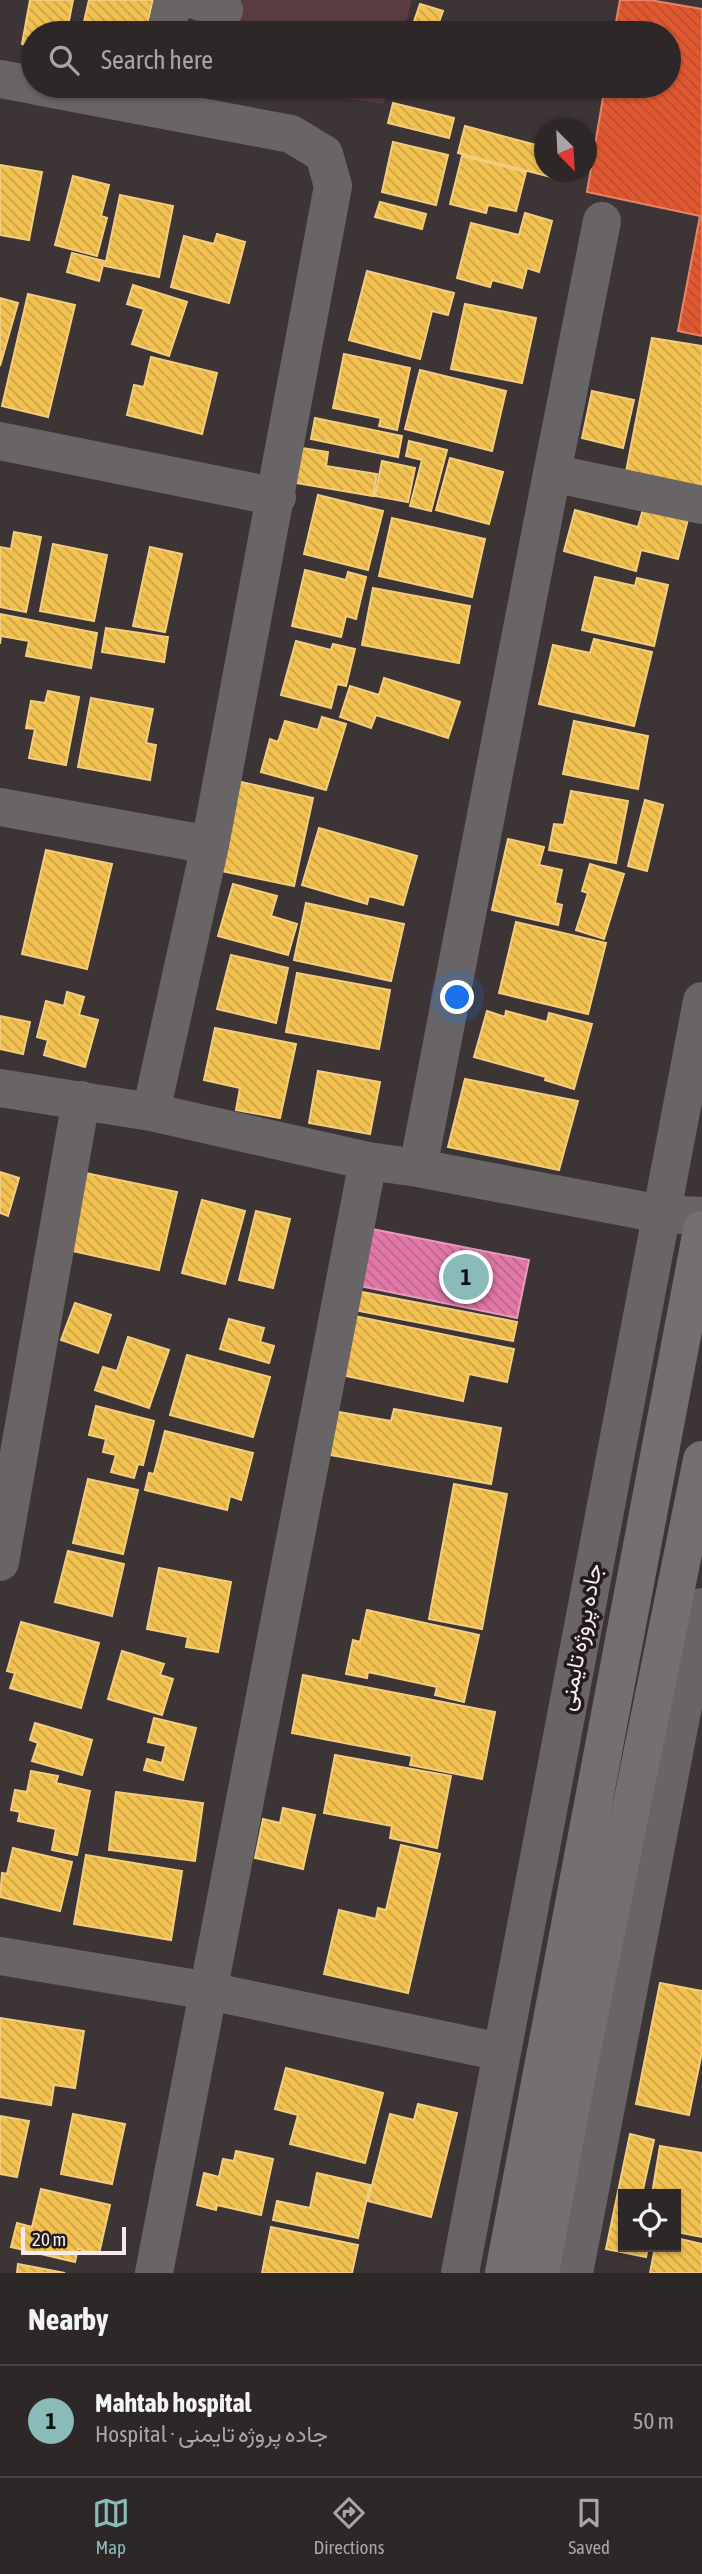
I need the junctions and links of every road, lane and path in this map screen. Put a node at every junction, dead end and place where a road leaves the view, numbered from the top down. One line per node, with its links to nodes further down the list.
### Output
1 (173, 0): 2 (street)
2 (169, 21)
3 (0, 79): 4 (street)
4 (21, 83)
5 (160, 98): 9 (street)
6 (603, 221): 8 (street)
7 (0, 442): 9 (street)
8 (552, 473): 10 (street); 18 (street)
9 (277, 497): 12 (street)
10 (702, 505)
11 (0, 807): 12 (street)
12 (210, 845): 16 (street)
13 (702, 1001): 19 (street, جاده پروژه تایمنی)
14 (0, 1088): 15 (street)
15 (81, 1100): 16 (street); 23 (street)
16 (151, 1112): 17 (street)
17 (368, 1161): 18 (street); 26 (street)
18 (418, 1168): 19 (street)
19 (661, 1214): 20 (street); 27 (street, جاده پروژه تایمنی)
20 (702, 1216)
21 (702, 1230): 30 (main road, جاده پروژه تایمنی)
22 (702, 1460): 31 (main road)
23 (0, 1562)
24 (702, 1607): 32 (street)
25 (0, 1956): 26 (street)
26 (209, 1991): 27 (street); 28 (street)
27 (501, 2052): 29 (street, جاده پروژه تایمنی)
28 (154, 2273)
29 (460, 2273)
30 (504, 2273)
31 (540, 2273)
32 (574, 2273)

